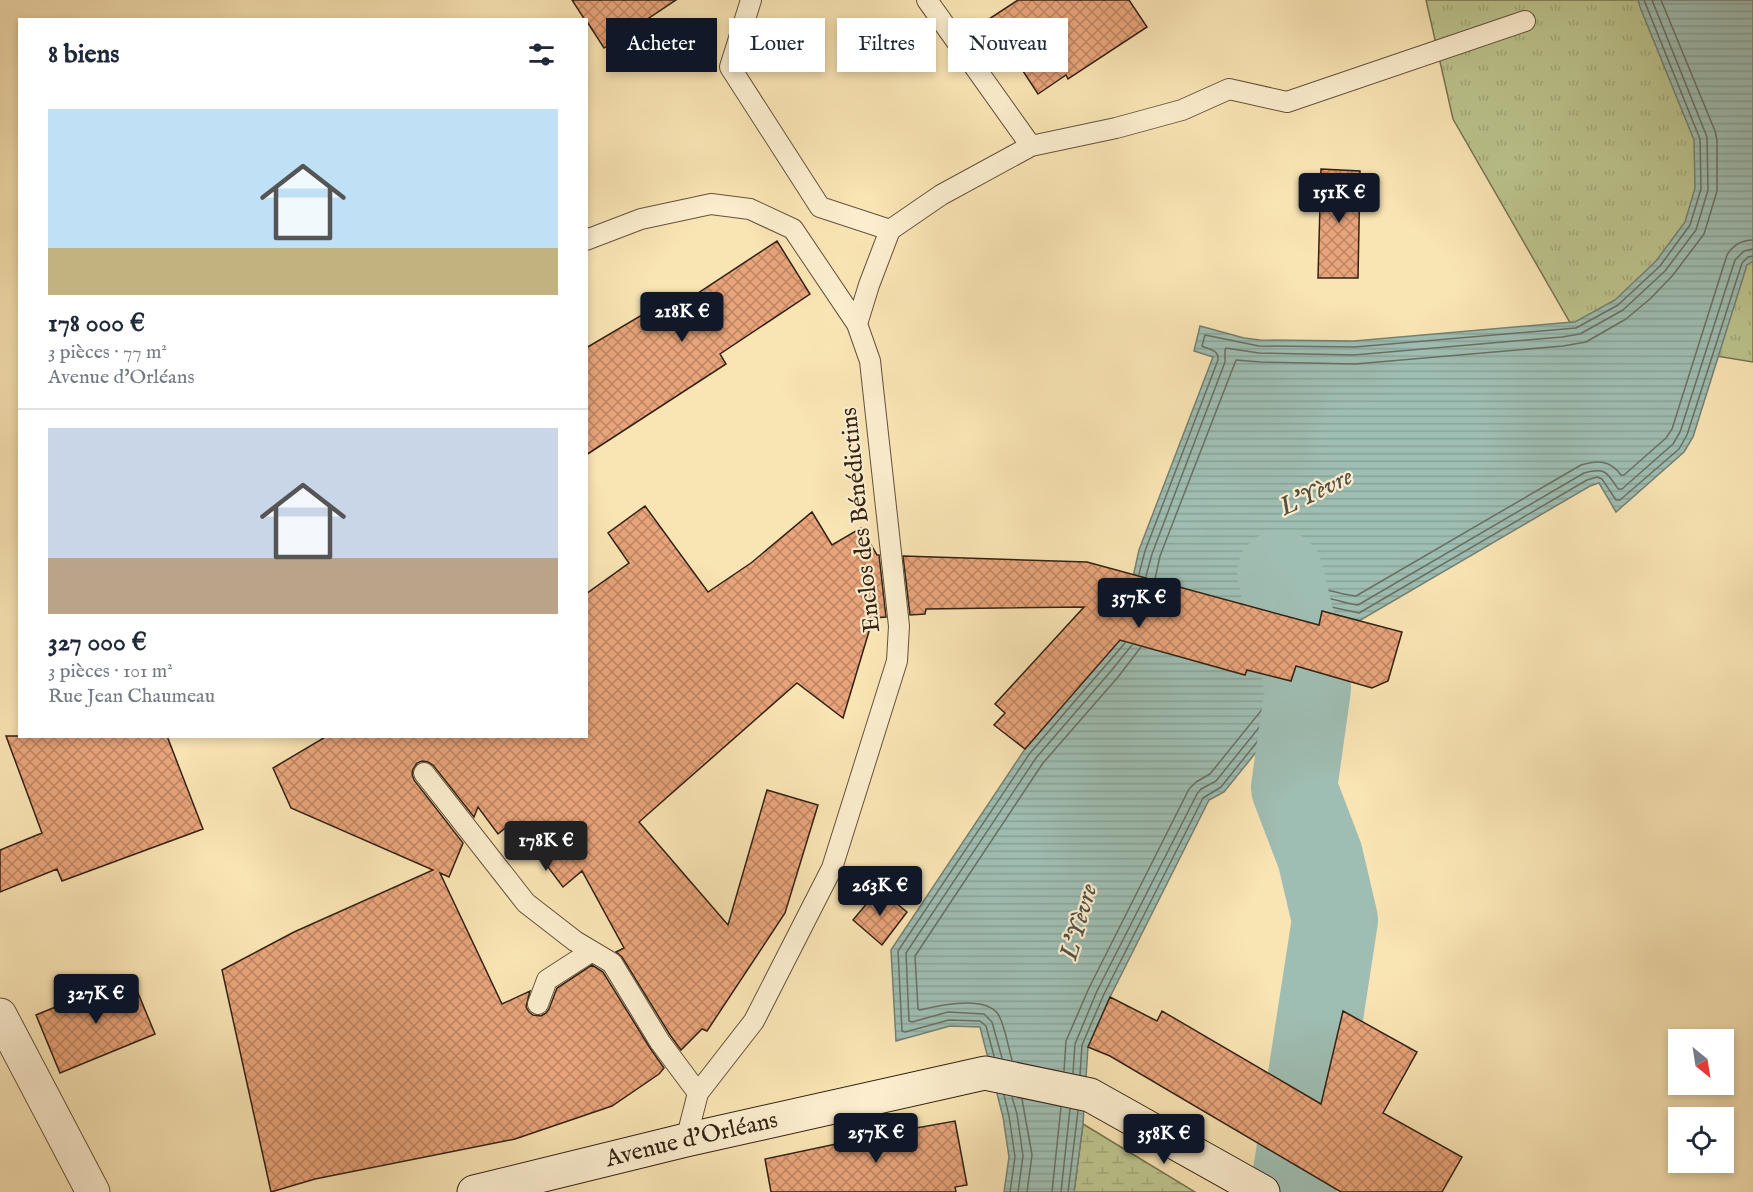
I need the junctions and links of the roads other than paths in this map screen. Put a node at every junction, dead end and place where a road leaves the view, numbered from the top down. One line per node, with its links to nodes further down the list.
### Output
1 (751, 0): 5 (lane)
2 (927, 0): 4 (lane)
3 (1525, 21): 4 (lane)
4 (1030, 146): 5 (lane)
5 (890, 230): 7 (lane)
6 (588, 239): 7 (lane, Enclos des Bénédictins)
7 (857, 324): 12 (lane, Enclos des Bénédictins)
8 (424, 773): 9 (lane)
9 (592, 951): 10 (lane); 12 (lane)
10 (538, 1004)
11 (0, 1015): 15 (main road)
12 (698, 1093): 13 (lane, Enclos des Bénédictins)
13 (686, 1140): 14 (main road, Avenue d'Orléans); 17 (main road, Avenue d'Orléans)
14 (524, 1186): 16 (main road, Avenue d'Orléans)
15 (93, 1192)
16 (474, 1192)
17 (1262, 1192)

